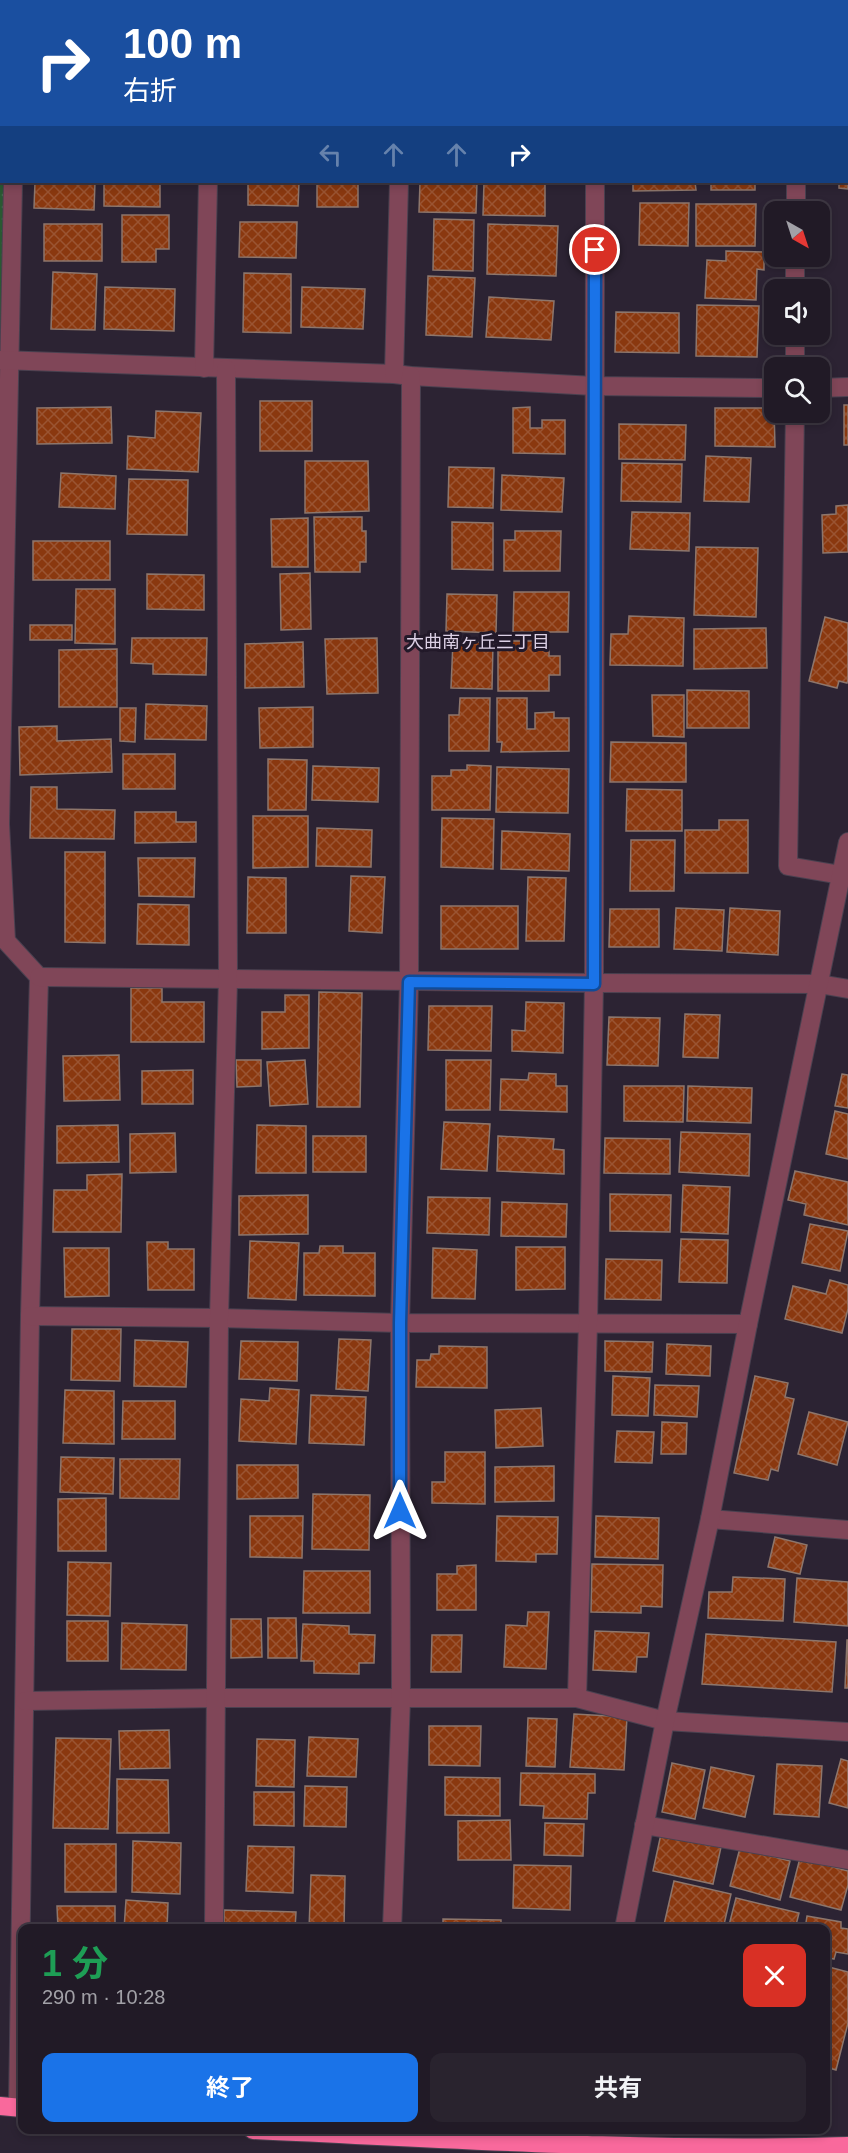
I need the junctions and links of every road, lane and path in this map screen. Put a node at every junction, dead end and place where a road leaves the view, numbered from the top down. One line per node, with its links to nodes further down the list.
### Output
1 (14, 183): 7 (street)
2 (208, 183): 8 (street)
3 (399, 183): 10 (street)
4 (595, 183): 11 (street)
5 (796, 183): 6 (street)
6 (796, 201)
7 (4, 360): 8 (street); 16 (street)
8 (204, 368): 9 (street)
9 (226, 369): 10 (street); 21 (street)
10 (403, 375): 11 (street); 22 (street)
11 (594, 387): 13 (street); 23 (street)
12 (848, 387): 14 (street)
13 (764, 388)
14 (830, 388)
15 (795, 423): 18 (street)
16 (0, 824): 19 (street)
17 (848, 842): 18 (street)
18 (841, 875): 24 (street)
19 (3, 945): 20 (street)
20 (39, 977): 21 (street); 26 (street)
21 (228, 979): 22 (street); 27 (street)
22 (409, 982): 23 (street); 28 (street)
23 (594, 984): 24 (street); 29 (street)
24 (819, 984): 25 (street); 30 (street)
25 (848, 990)
26 (30, 1316): 27 (street); 36 (street)
27 (219, 1318): 28 (street); 33 (street)
28 (400, 1323): 29 (street); 35 (street)
29 (588, 1323): 30 (street); 34 (street)
30 (748, 1324): 31 (street)
31 (710, 1519): 32 (street); 37 (street)
32 (848, 1530)
33 (217, 1698): 35 (street); 36 (street); 42 (street)
34 (577, 1698): 35 (street); 37 (street)
35 (401, 1699): 43 (street)
36 (25, 1701): 41 (street)
37 (665, 1721): 38 (street); 39 (street)
38 (848, 1732)
39 (644, 1824): 40 (street); 44 (street)
40 (848, 1860)
41 (18, 1924)
42 (214, 1924)
43 (392, 1924)
44 (625, 1924)
45 (18, 1938): 46 (street)
46 (13, 2107)
47 (434, 2134): 48 (highway)
48 (583, 2137): 49 (highway)
49 (848, 2146)

